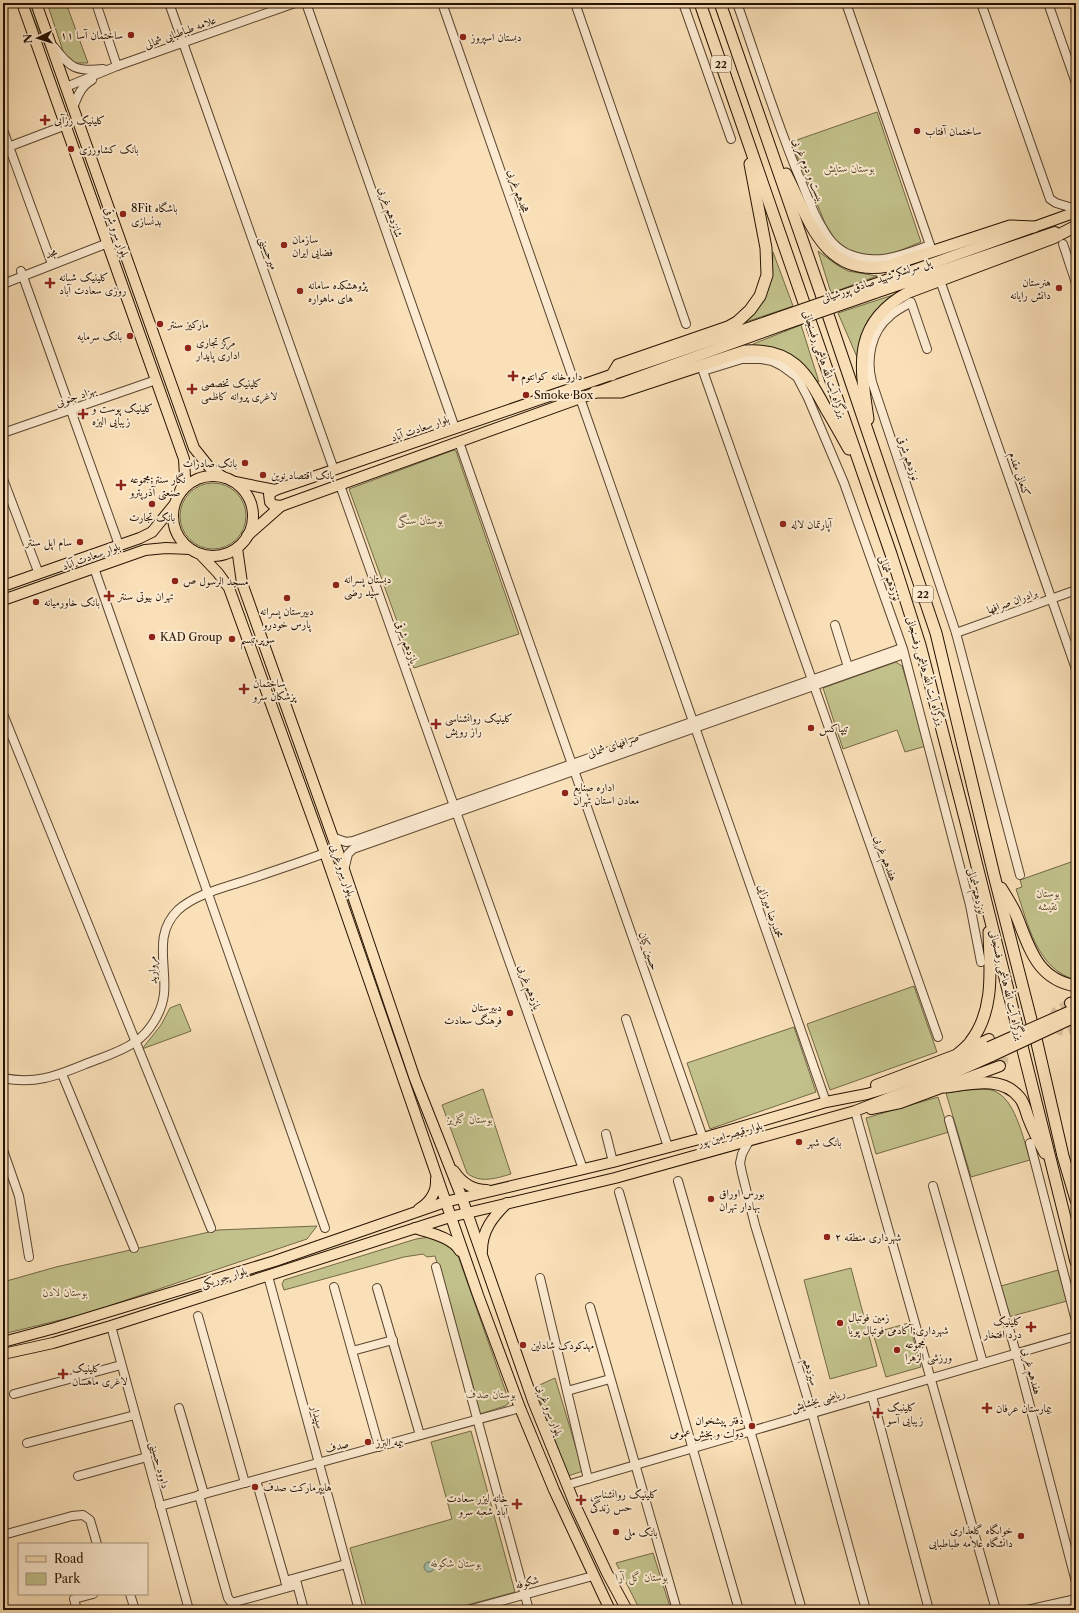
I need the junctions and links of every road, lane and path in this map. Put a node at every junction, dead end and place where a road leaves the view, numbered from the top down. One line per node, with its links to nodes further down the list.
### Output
1 (22, 3): 21 (main road, بلوار سرو شرقی)
2 (36, 3): 16 (main road, بلوار سرو شرقی)
3 (96, 3): 18 (street)
4 (169, 3): 17 (street, میرحسینی)
5 (295, 3): 17 (street, علامه طباطبایی شمالی)
6 (306, 3): 51 (street, شانزدهم غربی)
7 (442, 3): 47 (street, هجدهم غربی)
8 (575, 3): 42 (street)
9 (683, 3): 26 (street)
10 (700, 3): 24 (highway, بزرگراه آیت الله هاشمی رفسنجانی / 22)
11 (720, 3): 27 (highway, بزرگراه آیت الله هاشمی رفسنجانی / 22)
12 (737, 3): 13 (street, بیست و دوم غربی)
13 (846, 3)
14 (981, 3): 29 (street)
15 (1048, 3): 19 (street)
16 (49, 41): 18 (street, علامه طباطبایی شمالی); 20 (main road, بلوار سرو شرقی)
17 (183, 43): 18 (street, علامه طباطبایی شمالی); 55 (street, میرحسینی)
18 (117, 66): 20 (street, علامه طباطبایی شمالی); 22 (street, علامه طباطبایی شمالی)
19 (1076, 83)
20 (66, 87): 21 (main road); 22 (main road, بلوار سرو شرقی)
21 (54, 90): 23 (main road, بلوار سرو شرقی)
22 (73, 108): 57 (main road, بلوار سرو شرقی)
23 (66, 125): 28 (street); 32 (main road, بلوار سرو شرقی)
24 (743, 126): 45 (highway); 56 (highway, بزرگراه آیت الله هاشمی رفسنجانی / 22)
25 (3, 130): 28 (street)
26 (731, 139)
27 (768, 141): 30 (highway); 54 (highway, بزرگراه آیت الله هاشمی رفسنجانی / 22)
28 (6, 148): 34 (street)
29 (1076, 210): 30 (main road)
30 (1034, 226): 40 (main road, پل سرلشکر شهید صادق پورشیانی)
31 (1076, 226): 40 (main road, پل سرلشکر شهید صادق پورشیانی); 54 (highway)
32 (107, 241): 34 (street, مجد); 46 (main road, بلوار سرو شرقی)
33 (1063, 244): 37 (street)
34 (51, 262): 35 (street, مجد)
35 (22, 273): 36 (street, مجد); 38 (street, مجد); 50 (street)
36 (3, 278)
37 (1076, 283)
38 (3, 284)
39 (942, 286): 74 (street, کنعانی مقدم)
40 (874, 289): 41 (main road, پل سرلشکر شهید صادق پورشیانی, bridge)
41 (782, 321): 45 (main road, پل سرلشکر شهید صادق پورشیانی); 48 (main road, پل سرلشکر شهید صادق پورشیانی)
42 (686, 324)
43 (927, 349): 77 (street, نوزدهم شرقی)
44 (703, 371): 78 (street, نوزدهم شمالی); 81 (street, هفدهم غربی)
45 (612, 375): 47 (main road, بلوار سعادت آباد)
46 (156, 380): 50 (street, بهزاد جنوبی); 62 (main road, بلوار سرو شرقی)
47 (576, 387): 51 (main road, بلوار سعادت آباد)
48 (595, 392): 49 (main road); 56 (highway)
49 (580, 398): 53 (main road); 83 (street, محمدرضا میرزایی)
50 (70, 409): 52 (street, بهزاد جنوبی); 66 (street)
51 (455, 428): 55 (main road, بلوار سعادت آباد)
52 (3, 433)
53 (459, 442): 60 (main road); 84 (street, حسین کیان)
54 (873, 449): 89 (highway, بزرگراه آیت الله هاشمی رفسنجانی / 22)
55 (334, 470): 61 (main road, بلوار سعادت آباد)
56 (862, 473): 92 (highway, بزرگراه آیت الله هاشمی رفسنجانی / 22)
57 (223, 477): 59 (main road); 62 (main road)
58 (3, 479): 71 (street)
59 (235, 482): 61 (main road); 65 (main road)
60 (340, 485): 64 (main road); 85 (street, یازدهم شرقی)
61 (275, 490): 64 (main road)
62 (179, 494): 63 (main road)
63 (174, 505): 66 (main road, بلوار سعادت آباد); 68 (main road)
64 (281, 506): 65 (main road)
65 (247, 536): 67 (main road)
66 (119, 545): 71 (main road, بلوار سعادت آباد)
67 (237, 548): 69 (main road); 86 (main road, بلوار سرو غربی)
68 (190, 549): 69 (main road); 70 (main road, بلوار سعادت آباد)
69 (201, 555): 87 (main road, بلوار سرو غربی)
70 (94, 568): 75 (main road, بلوار سعادت آباد); 91 (street)
71 (39, 574): 72 (main road, بلوار سعادت آباد)
72 (3, 586)
73 (1076, 590): 74 (street, برادران صرافها)
74 (1051, 598): 77 (street, برادران صرافها); 80 (street, کنعانی مقدم)
75 (3, 600)
76 (835, 625): 79 (street)
77 (956, 633): 90 (street, نوزدهم شرقی)
78 (903, 651): 79 (street, صرافهای شمالی); 81 (street, صرافهای شمالی); 93 (street, نوزدهم شمالی)
79 (848, 667): 81 (street, صرافهای شمالی)
80 (1076, 669)
81 (813, 683): 83 (street, صرافهای شمالی); 97 (street, هفدهم غربی)
82 (3, 714): 98 (street)
83 (694, 724): 84 (street, صرافهای شمالی); 106 (street, محمدرضا میرزایی)
84 (573, 767): 85 (street, صرافهای شمالی); 112 (street, حسین کیان)
85 (455, 809): 86 (street, صرافهای شمالی); 88 (street, صرافهای شمالی); 121 (street, یازدهم غربی)
86 (332, 837): 88 (main road, بلوار سرو غربی)
87 (325, 853): 91 (street, مروارید); 110 (main road, بلوار سرو غربی)
88 (344, 871): 109 (main road, بلوار سرو غربی)
89 (994, 875): 94 (highway); 129 (highway, بزرگراه آیت الله هاشمی رفسنجانی / 22)
90 (1020, 875)
91 (208, 893): 98 (street, مروارید); 136 (street)
92 (990, 912): 100 (highway); 119 (highway, بزرگراه آیت الله هاشمی رفسنجانی / 22)
93 (981, 962)
94 (1076, 986)
95 (1073, 1010): 99 (main road, bridge)
96 (626, 1019): 115 (street)
97 (938, 1037)
98 (135, 1042): 102 (street, مروارید); 135 (street)
99 (990, 1048): 100 (main road); 105 (main road, بلوار قیصر امین پور); 107 (main road, بلوار قیصر امین پور)
100 (958, 1054): 105 (main road)
101 (1000, 1066): 104 (main road)
102 (62, 1074): 103 (street, مروارید); 138 (street)
103 (3, 1078)
104 (945, 1087): 107 (main road); 119 (highway)
105 (848, 1098): 106 (main road, بلوار قیصر امین پور)
106 (826, 1102): 112 (main road, بلوار قیصر امین پور)
107 (855, 1111): 113 (main road, بلوار قیصر امین پور); 164 (street)
108 (949, 1120): 160 (street, هفدهم غربی)
109 (434, 1127): 110 (main road); 118 (main road, بلوار سرو غربی)
110 (421, 1131): 120 (main road, بلوار سرو غربی)
111 (606, 1134): 117 (street)
112 (703, 1138): 115 (main road, بلوار قیصر امین پور)
113 (749, 1141): 127 (main road, بلوار قیصر امین پور); 171 (street, سیزدهم)
114 (1030, 1143): 152 (street)
115 (668, 1147): 117 (main road, بلوار قیصر امین پور)
116 (3, 1150): 139 (street)
117 (614, 1162): 121 (main road, بلوار قیصر امین پور)
118 (448, 1163): 125 (main road); 128 (main road, بلوار سرو غربی)
119 (1052, 1165): 142 (highway, بزرگراه آیت الله هاشمی رفسنجانی / 22)
120 (435, 1169): 130 (main road, بلوار سرو غربی); 133 (main road)
121 (583, 1169): 122 (main road, بلوار قیصر امین پور)
122 (546, 1179): 125 (main road, بلوار قیصر امین پور); 127 (main road)
123 (678, 1181): 174 (street)
124 (933, 1186): 162 (street)
125 (499, 1190): 128 (main road, بلوار قیصر امین پور)
126 (618, 1192): 178 (street)
127 (549, 1194): 131 (main road, بلوار قیصر امین پور)
128 (462, 1198): 130 (main road, بلوار قیصر امین پور); 132 (main road, بلوار سرو غربی)
129 (1076, 1200)
130 (445, 1202): 133 (main road, بلوار جوریکی); 134 (main road, بلوار سرو غربی)
131 (508, 1202): 132 (main road, بلوار قیصر امین پور); 140 (main road)
132 (466, 1213): 134 (main road, بلوار قیصر امین پور); 140 (main road, بلوار سرو غربی)
133 (411, 1214): 154 (main road, بلوار جوریکی)
134 (450, 1217): 137 (main road, بلوار جوریکی); 141 (main road)
135 (211, 1228)
136 (325, 1228)
137 (415, 1228): 141 (main road); 144 (main road, بلوار جوریکی)
138 (134, 1248)
139 (29, 1257)
140 (482, 1257): 148 (main road, بلوار سرو غربی)
141 (465, 1260): 149 (main road)
142 (1076, 1262)
143 (436, 1268): 173 (street)
144 (268, 1276): 153 (main road, بلوار جوریکی); 180 (street, سپیدار)
145 (540, 1278): 166 (street)
146 (334, 1287): 159 (street)
147 (378, 1288): 156 (street)
148 (493, 1289): 149 (main road); 186 (main road, بلوار سرو غربی)
149 (478, 1295): 170 (main road)
150 (590, 1307): 165 (street)
151 (198, 1316): 185 (street)
152 (1076, 1321)
153 (111, 1326): 158 (main road, بلوار جوریکی); 163 (street, داوود حسینی)
154 (55, 1328): 157 (main road, بلوار جوریکی); 158 (main road)
155 (1076, 1336): 160 (street, ریاضی بخشایش)
156 (393, 1340): 159 (street); 175 (street)
157 (3, 1342)
158 (53, 1343): 161 (main road, بلوار جوریکی)
159 (352, 1351): 177 (street)
160 (1016, 1353): 162 (street, ریاضی بخشایش); 194 (street, هفدهم غربی)
161 (3, 1354)
162 (983, 1363): 164 (street, ریاضی بخشایش)
163 (122, 1365): 167 (street); 172 (street, داوود حسینی)
164 (931, 1378): 168 (street, ریاضی بخشایش); 214 (street)
165 (610, 1379): 166 (street); 181 (street)
166 (567, 1391): 183 (street)
167 (14, 1394)
168 (872, 1396): 171 (street, ریاضی بخشایش); 213 (street)
169 (179, 1408): 187 (street)
170 (520, 1408): 173 (street, صدف); 192 (main road)
171 (812, 1413): 174 (street, ریاضی بخشایش); 212 (street, سیزدهم)
172 (135, 1415): 176 (street); 179 (street, داوود حسینی)
173 (477, 1420): 175 (street, صدف); 196 (street)
174 (750, 1432): 178 (street, ریاضی بخشایش); 211 (street)
175 (420, 1436): 177 (street, صدف)
176 (27, 1443)
177 (379, 1447): 180 (street, صدف)
178 (692, 1448): 181 (street, ریاضی بخشایش); 210 (street)
179 (147, 1457): 182 (street); 188 (street, داوود حسینی)
180 (319, 1463): 184 (street, صدف); 191 (street, سپیدار)
181 (634, 1465): 183 (street, ریاضی بخشایش); 209 (street)
182 (78, 1476)
183 (588, 1479): 186 (street, ریاضی بخشایش)
184 (256, 1480): 185 (street, صدف); 195 (street)
185 (245, 1483): 187 (street, صدف)
186 (567, 1485): 208 (main road, بلوار سرو غربی)
187 (201, 1494): 188 (street, صدف); 195 (street)
188 (160, 1506): 203 (street, داوود حسینی)
189 (3, 1535): 190 (street)
190 (97, 1543)
191 (346, 1564): 193 (street); 205 (street, سپیدار)
192 (593, 1576): 196 (street, شکوفه); 207 (main road)
193 (296, 1581): 195 (street); 204 (street)
194 (1076, 1582)
195 (286, 1584)
196 (525, 1594): 200 (street, شکوفه); 206 (street)
197 (89, 1595): 201 (street)
198 (130, 1595): 202 (street)
199 (1076, 1598): 215 (street)
200 (472, 1609)
201 (76, 1610)
202 (135, 1610)
203 (189, 1610)
204 (304, 1610)
205 (359, 1610)
206 (529, 1610)
207 (610, 1610)
208 (627, 1610)
209 (677, 1610)
210 (739, 1610)
211 (802, 1610)
212 (866, 1610)
213 (929, 1610)
214 (996, 1610)
215 (1026, 1610)

